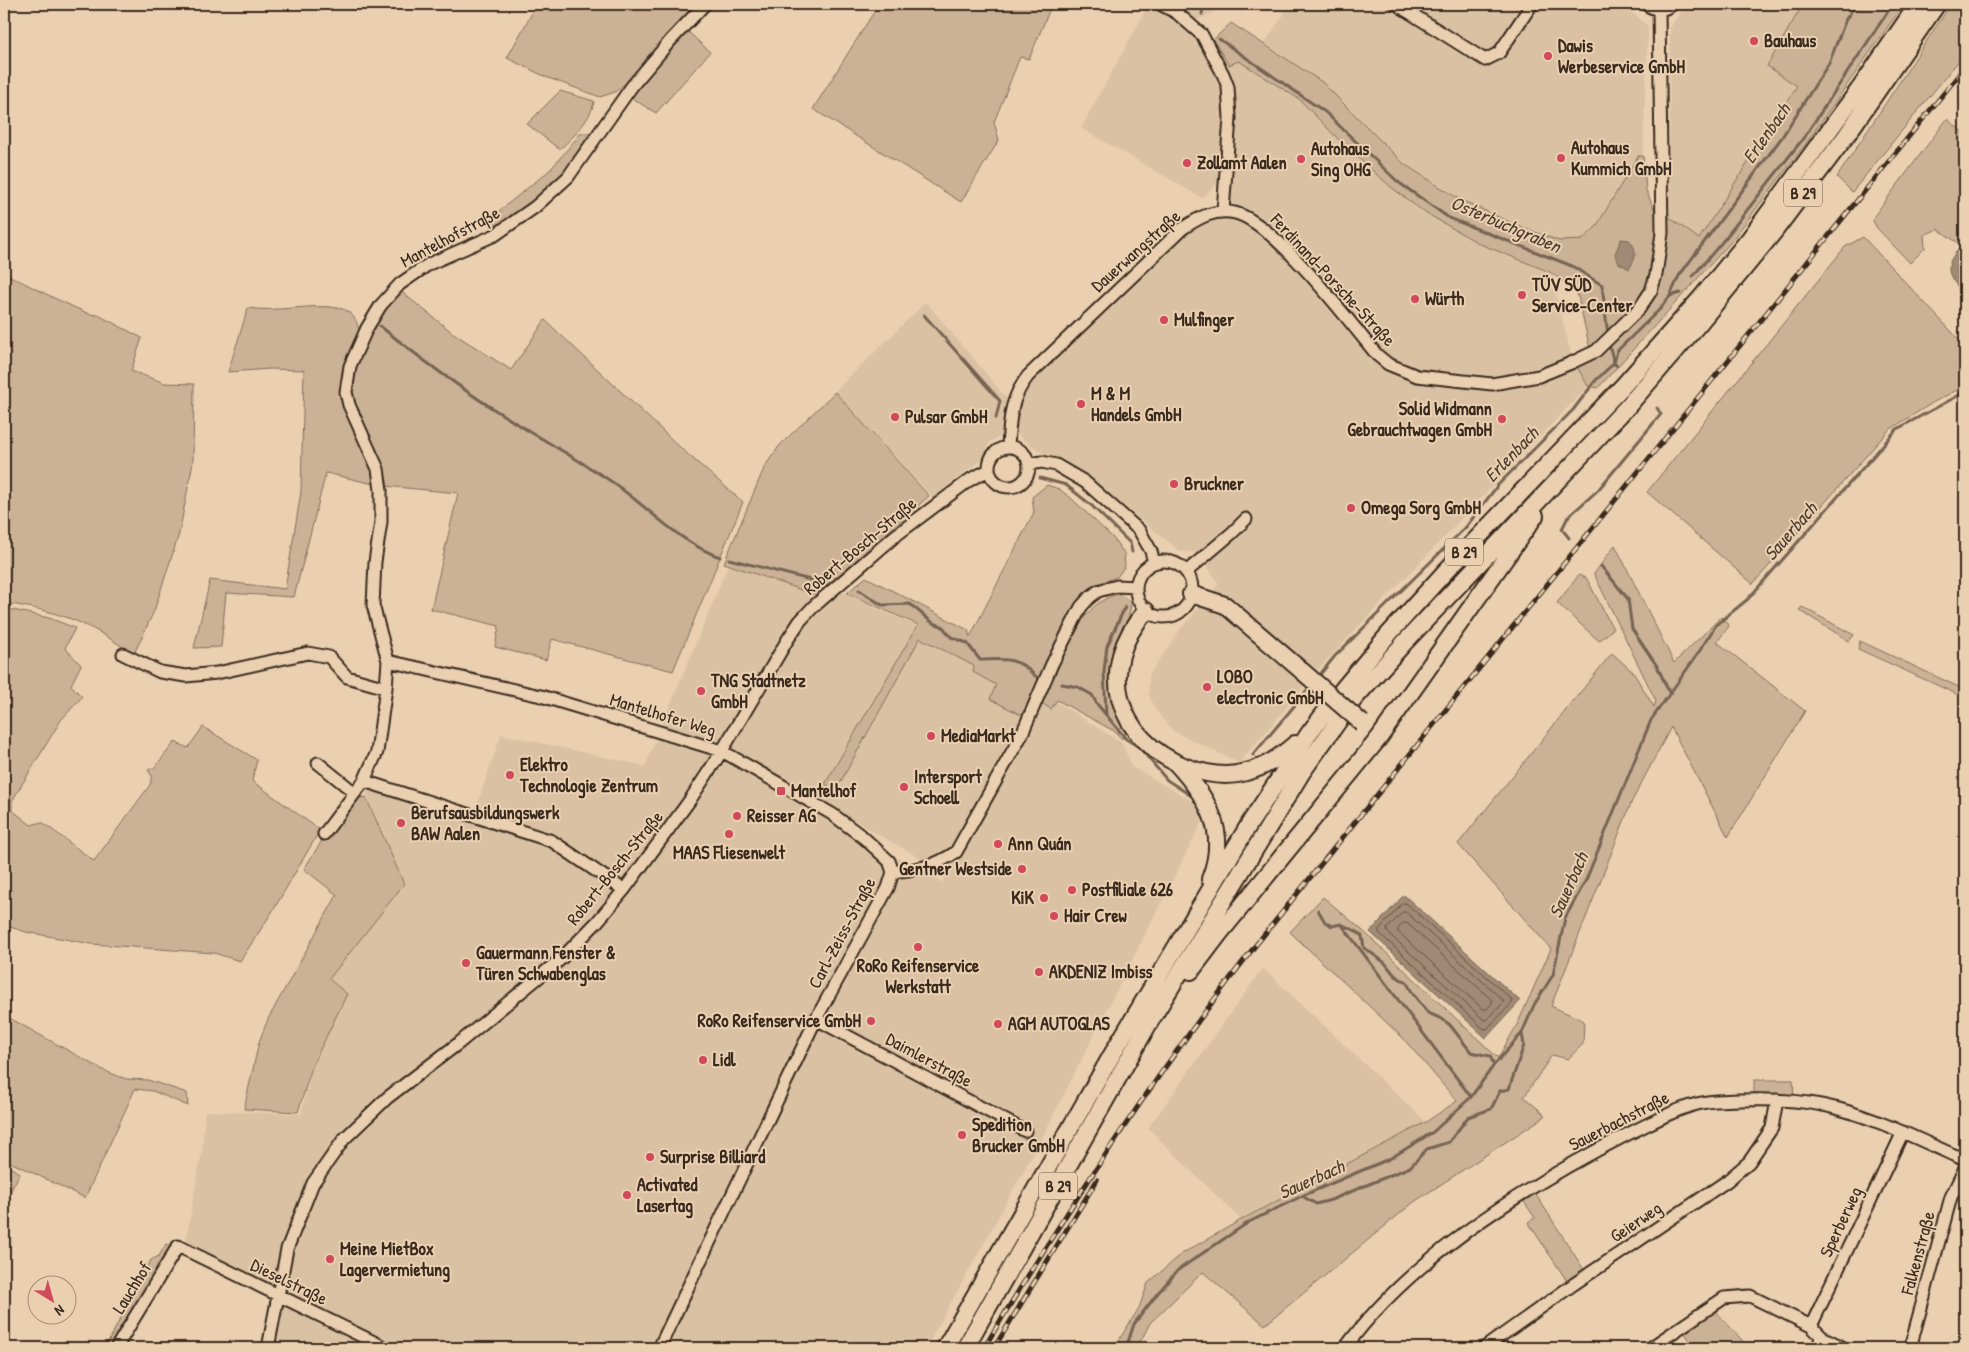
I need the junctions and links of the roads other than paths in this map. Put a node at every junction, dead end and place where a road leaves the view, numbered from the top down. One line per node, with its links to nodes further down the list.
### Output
1 (705, 4): 22 (street, Mantelhofstraße)
2 (1160, 4): 10 (street)
3 (1396, 4): 4 (street)
4 (1532, 4)
5 (1646, 4): 9 (street)
6 (1673, 4): 9 (street)
7 (1918, 4): 24 (highway, B 29)
8 (1937, 4): 14 (highway, B 29)
9 (1659, 10): 10 (street, Ferdinand-Porsche-Straße)
10 (1224, 212): 11 (street, Dauerwangstraße)
11 (1008, 446): 12 (street); 13 (street)
12 (1029, 464): 13 (street); 16 (street)
13 (989, 470): 26 (street, Robert-Bosch-Straße)
14 (1561, 478): 25 (highway); 36 (highway, B 29)
15 (1246, 519): 17 (street)
16 (1154, 563): 17 (street); 18 (street)
17 (1186, 572): 19 (street)
18 (1136, 587): 20 (street); 32 (street, Carl-Zeiss-Straße)
19 (1191, 594): 20 (street); 25 (highway, bridge)
20 (1146, 611): 27 (highway)
21 (123, 654): 23 (street)
22 (388, 661): 23 (street, Mantelhofstraße); 26 (street, Mantelhofer Weg)
23 (386, 688): 29 (street, Mantelhofstraße)
24 (1310, 732): 27 (highway); 34 (highway, B 29)
25 (1380, 738): 36 (highway)
26 (722, 751): 32 (street, Mantelhofer Weg); 33 (street, Robert-Bosch-Straße)
27 (1175, 762): 34 (highway)
28 (318, 764): 30 (street)
29 (364, 781): 30 (street, Mantelhofstraße); 33 (street)
30 (355, 794): 31 (street, Mantelhofstraße)
31 (324, 834)
32 (893, 872): 35 (street, Carl-Zeiss-Straße)
33 (624, 890): 43 (street, Robert-Bosch-Straße)
34 (1196, 914): 50 (highway, B 29)
35 (816, 1019): 38 (street, Daimlerstraße); 49 (street, Carl-Zeiss-Straße)
36 (1149, 1023): 51 (highway, B 29)
37 (1777, 1100): 39 (street, Sauerbachstraße); 52 (street, Sauerbachstraße); 53 (street, Geierweg)
38 (1025, 1131)
39 (1903, 1132): 40 (street, Sauerbachstraße); 44 (street, Sperberweg)
40 (1965, 1160)
41 (1965, 1168): 57 (street, Falkenstraße)
42 (178, 1246): 43 (street, Dieselstraße); 46 (street, Lauchhof)
43 (276, 1296): 47 (street, Robert-Bosch-Straße); 48 (street, Dieselstraße)
44 (1811, 1326): 45 (street); 54 (street)
45 (1822, 1336): 55 (street); 56 (street)
46 (116, 1348)
47 (268, 1348)
48 (386, 1348)
49 (660, 1348)
50 (946, 1348)
51 (965, 1348)
52 (1344, 1348)
53 (1484, 1348)
54 (1650, 1348)
55 (1816, 1348)
56 (1844, 1348)
57 (1910, 1348)

